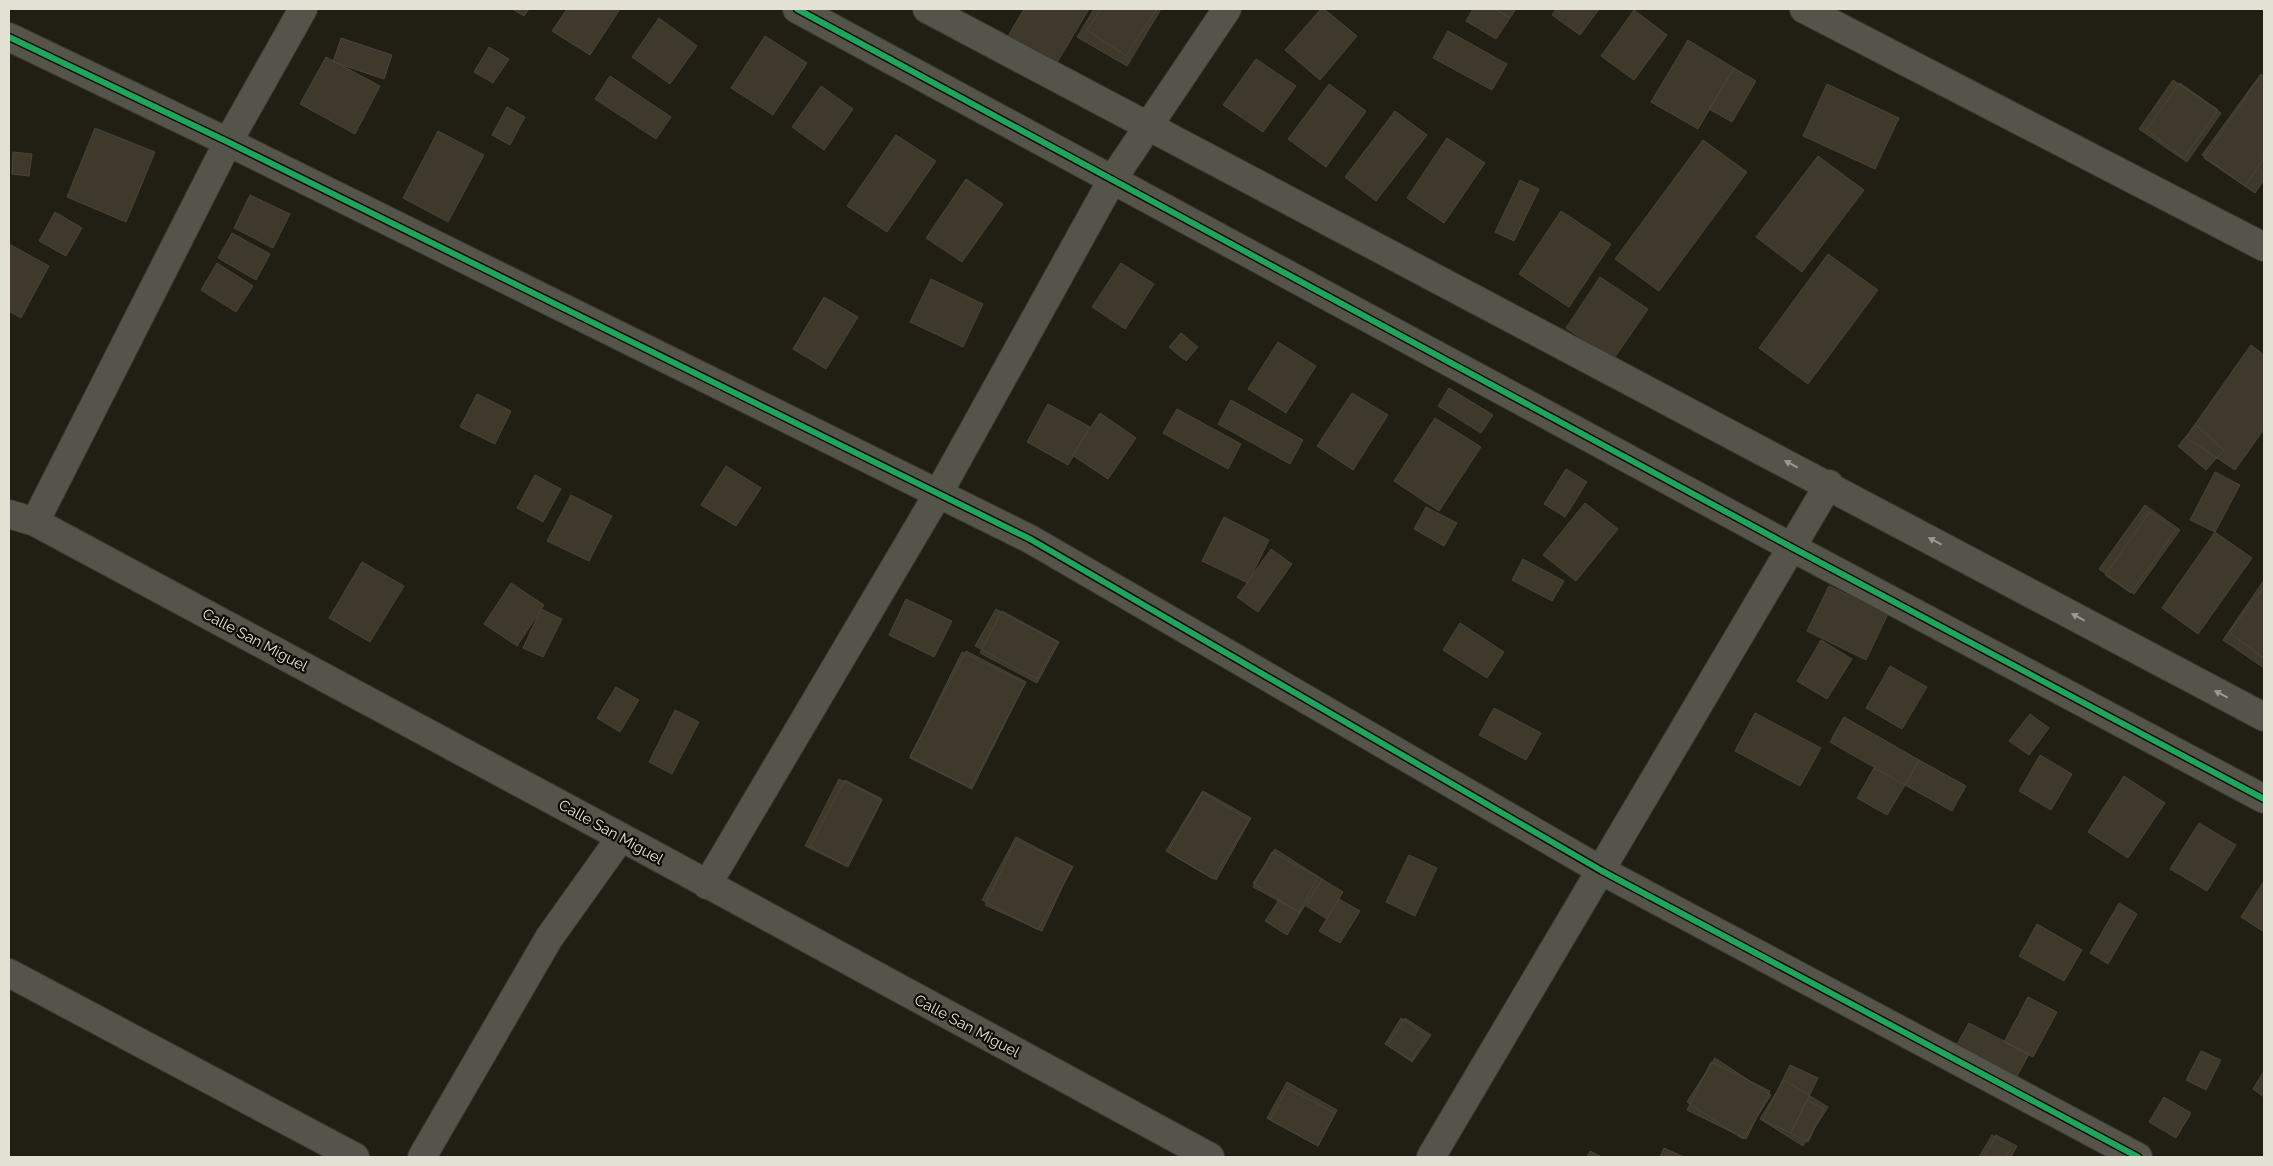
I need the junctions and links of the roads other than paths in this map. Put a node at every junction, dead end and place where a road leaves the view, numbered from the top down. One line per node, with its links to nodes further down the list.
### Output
1 (303, 9): 8 (street)
2 (797, 9): 9 (street)
3 (927, 9): 7 (street)
4 (1227, 9): 7 (street)
5 (1804, 9): 10 (street)
6 (9, 37): 8 (street)
7 (1148, 128): 9 (street); 11 (street, one-way to 7)
8 (228, 142): 12 (street); 14 (street)
9 (1112, 180): 12 (street); 15 (street)
10 (2264, 247)
11 (1829, 484): 15 (street); 16 (street, one-way to 11)
12 (938, 494): 19 (street); 20 (street)
13 (9, 514): 14 (street, Calle San Miguel)
14 (35, 522): 18 (street, Calle San Miguel)
15 (1794, 548): 17 (street); 19 (street)
16 (2264, 717)
17 (2264, 799)
18 (621, 837): 20 (street, Calle San Miguel); 23 (street)
19 (1602, 871): 25 (street); 26 (street)
20 (707, 885): 24 (street, Calle San Miguel)
21 (9, 973): 22 (street)
22 (355, 1157)
23 (422, 1157)
24 (1210, 1157)
25 (1431, 1157)
26 (2138, 1157)

